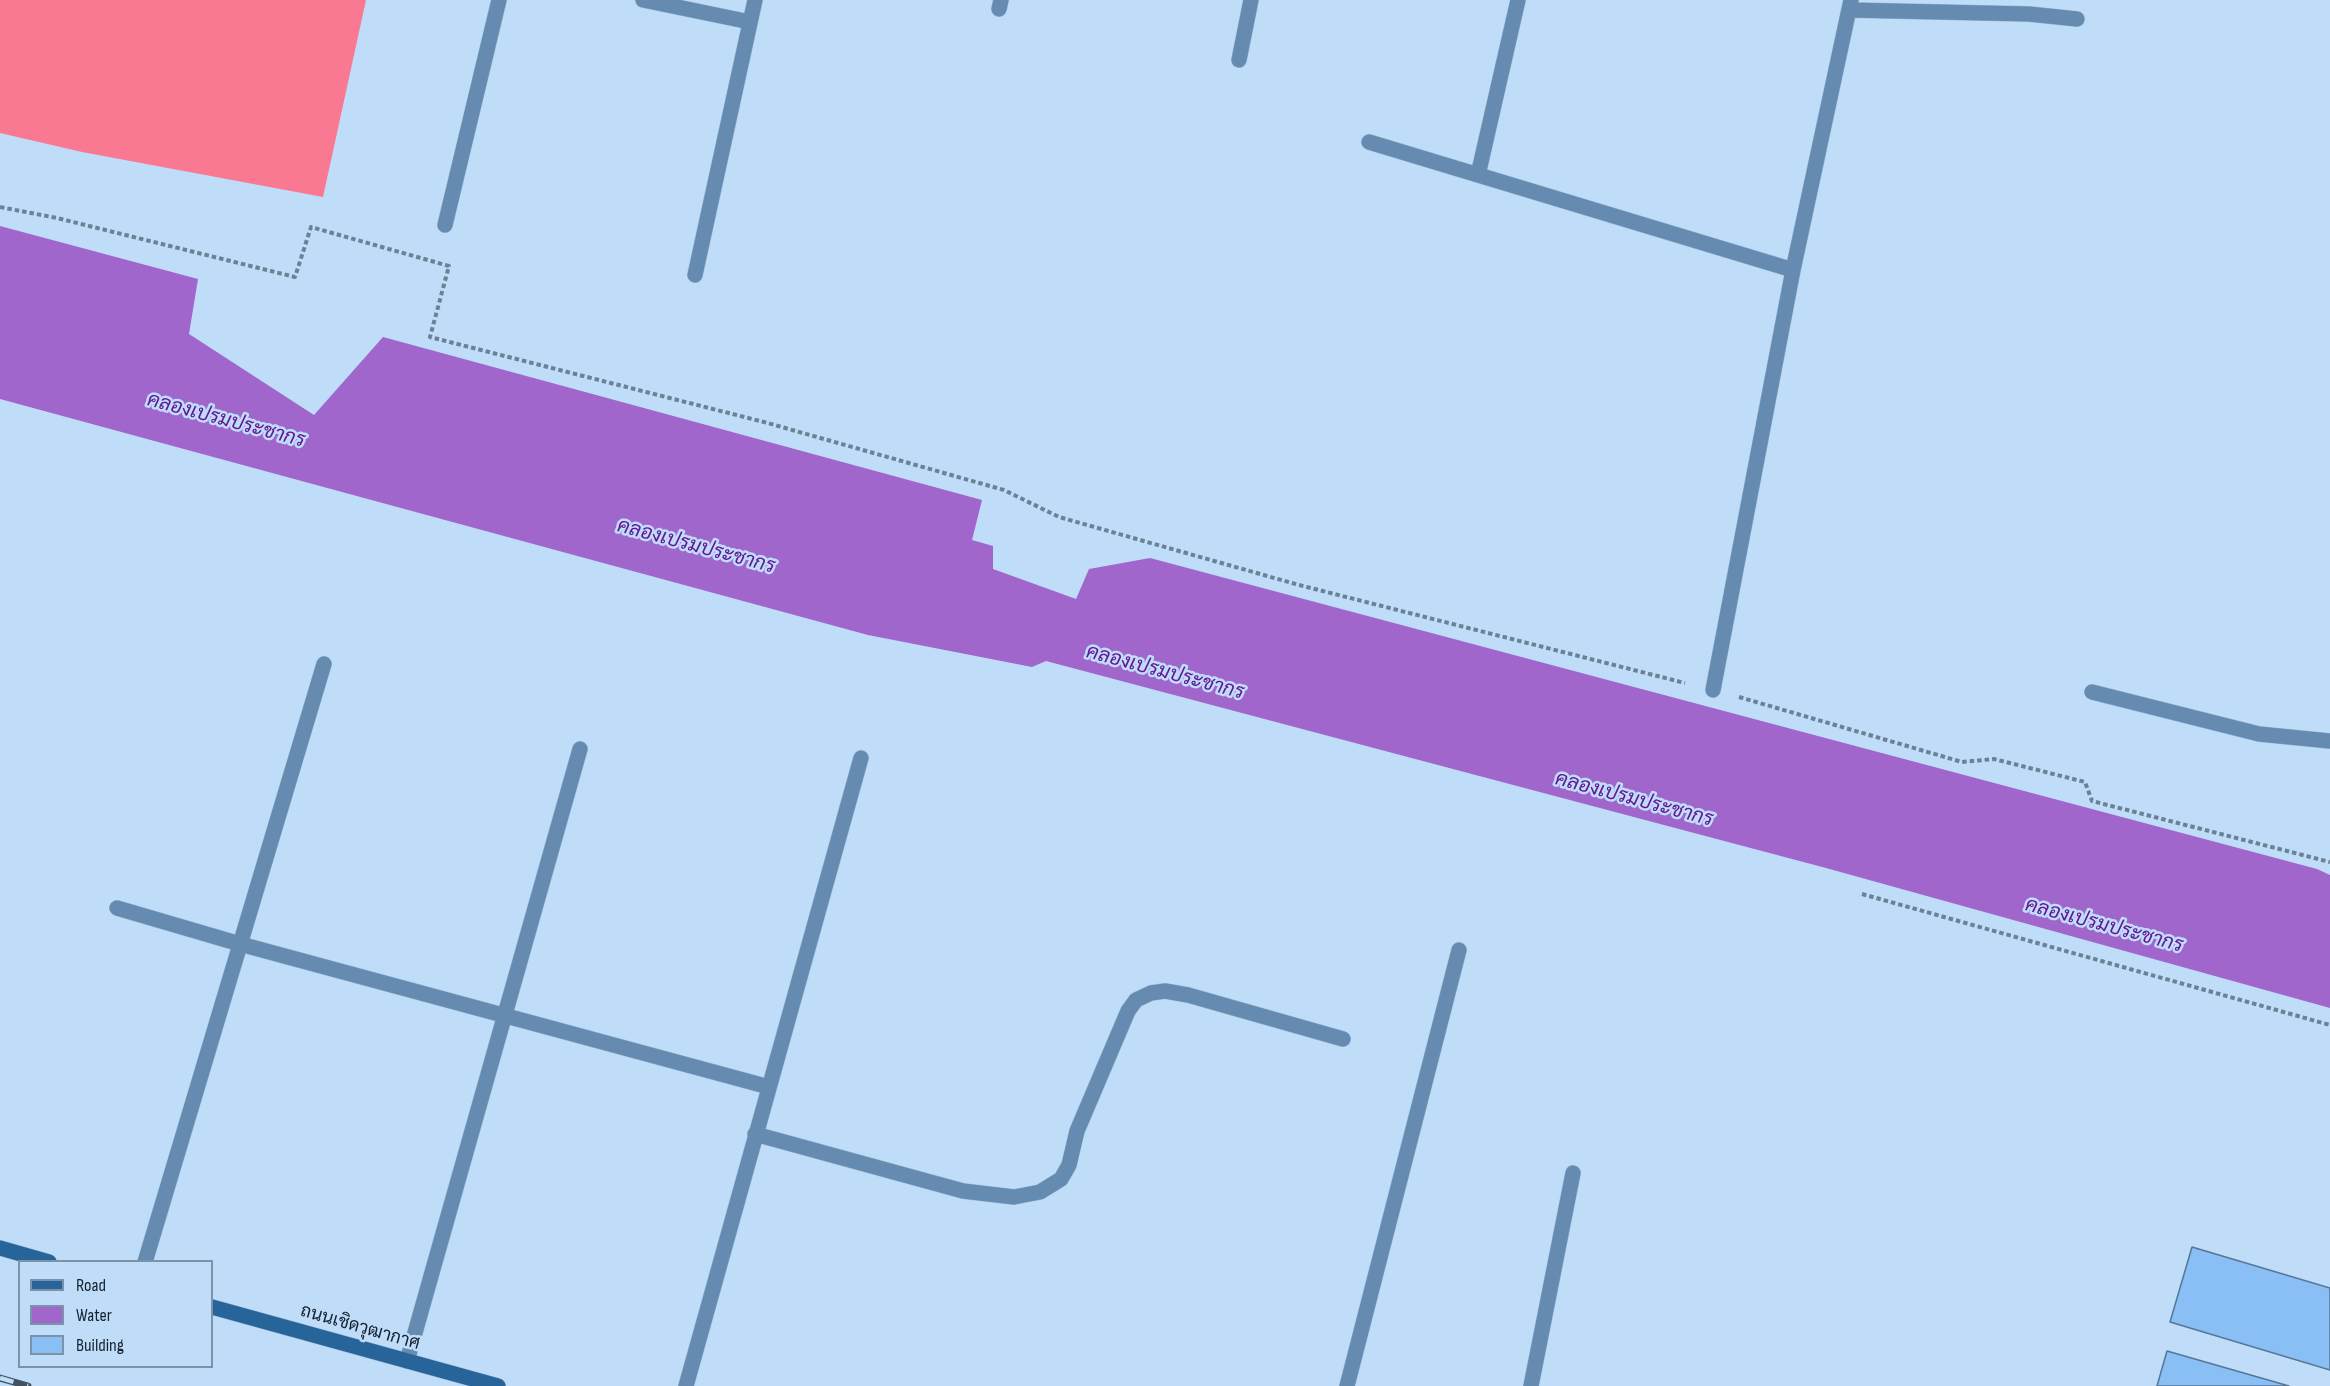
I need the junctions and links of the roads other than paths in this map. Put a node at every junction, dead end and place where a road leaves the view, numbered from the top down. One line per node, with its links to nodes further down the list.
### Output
1 (499, 0): 12 (street)
2 (644, 0): 8 (street)
3 (754, 0): 8 (street)
4 (1251, 0): 9 (street)
5 (1518, 0): 11 (street)
6 (1850, 5): 7 (street); 13 (street)
7 (2077, 20)
8 (750, 22): 14 (street)
9 (1239, 60)
10 (1369, 142): 11 (street)
11 (1478, 175): 13 (street)
12 (445, 225)
13 (1793, 270): 16 (street)
14 (695, 275)
15 (324, 664): 22 (street)
16 (1713, 690)
17 (2092, 692): 18 (street)
18 (2330, 741)
19 (580, 748): 24 (street)
20 (861, 758): 26 (street)
21 (117, 908): 22 (street)
22 (240, 944): 24 (street); 31 (street)
23 (1459, 950): 36 (street)
24 (505, 1016): 26 (street); 33 (street)
25 (1343, 1039): 27 (street)
26 (768, 1087): 27 (street)
27 (755, 1134): 35 (street)
28 (1573, 1173): 37 (street)
29 (0, 1248): 30 (main road)
30 (42, 1260)
31 (146, 1260)
32 (213, 1307): 33 (main road, ถนนเชิดวุฒากาศ)
33 (407, 1361): 34 (main road, ถนนเชิดวุฒากาศ)
34 (498, 1386)
35 (686, 1386)
36 (1347, 1386)
37 (1531, 1386)

